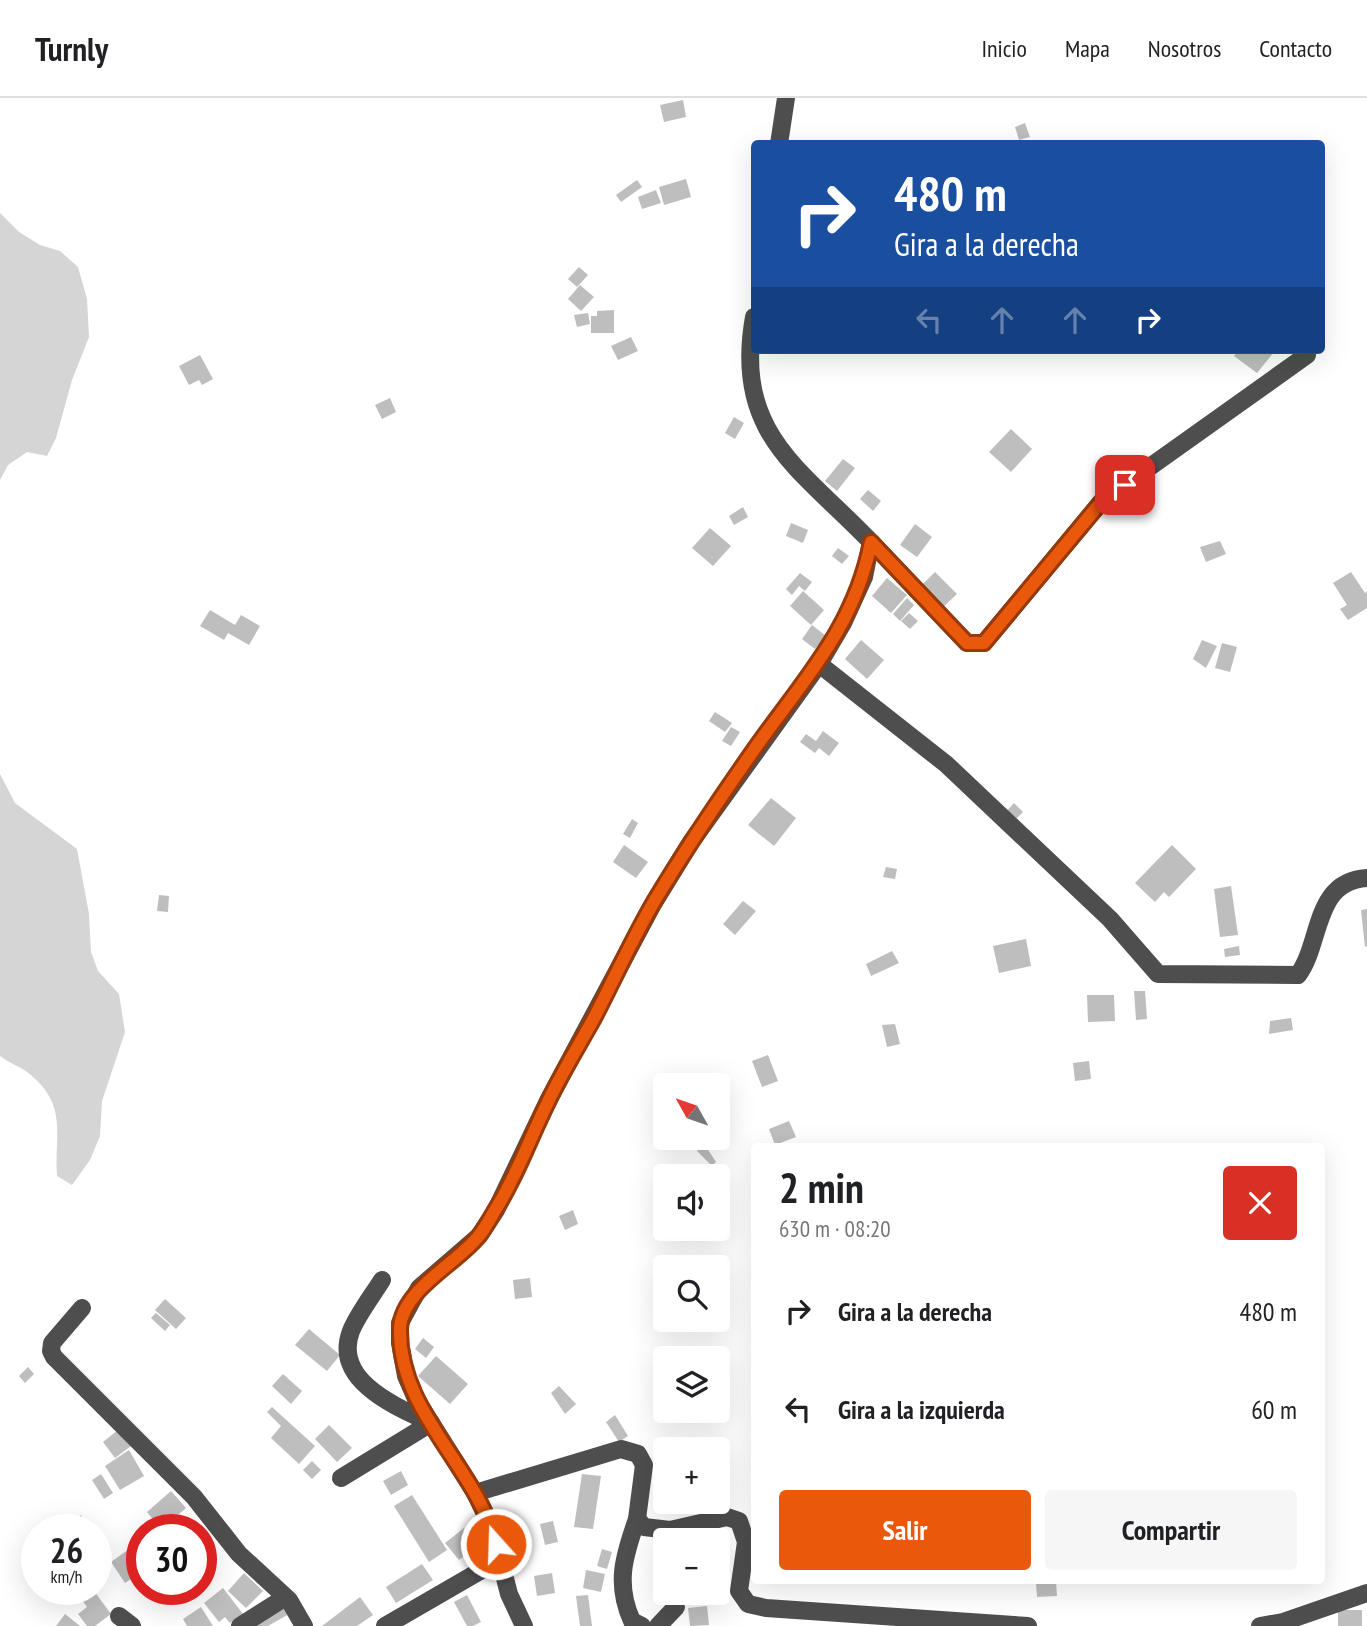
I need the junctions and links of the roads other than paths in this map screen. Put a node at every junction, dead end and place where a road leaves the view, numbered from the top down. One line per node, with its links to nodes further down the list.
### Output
1 (786, 98): 2 (street)
2 (780, 140)
3 (751, 352): 5 (street)
4 (1307, 355): 5 (street)
5 (871, 542): 6 (street)
6 (818, 664): 7 (street); 10 (street)
7 (1367, 878)
8 (382, 1280): 10 (street)
9 (82, 1308): 20 (street)
10 (431, 1423): 11 (street); 12 (street)
11 (341, 1478)
12 (475, 1493): 13 (street); 14 (street)
13 (637, 1519): 23 (street); 25 (street)
14 (499, 1560): 21 (street); 22 (street)
15 (1367, 1593): 18 (street)
16 (281, 1600): 19 (street)
17 (676, 1607): 24 (street)
18 (1283, 1624): 26 (street)
19 (240, 1626)
20 (304, 1626)
21 (385, 1626)
22 (524, 1626)
23 (642, 1626)
24 (658, 1626)
25 (1028, 1626)
26 (1260, 1626)

